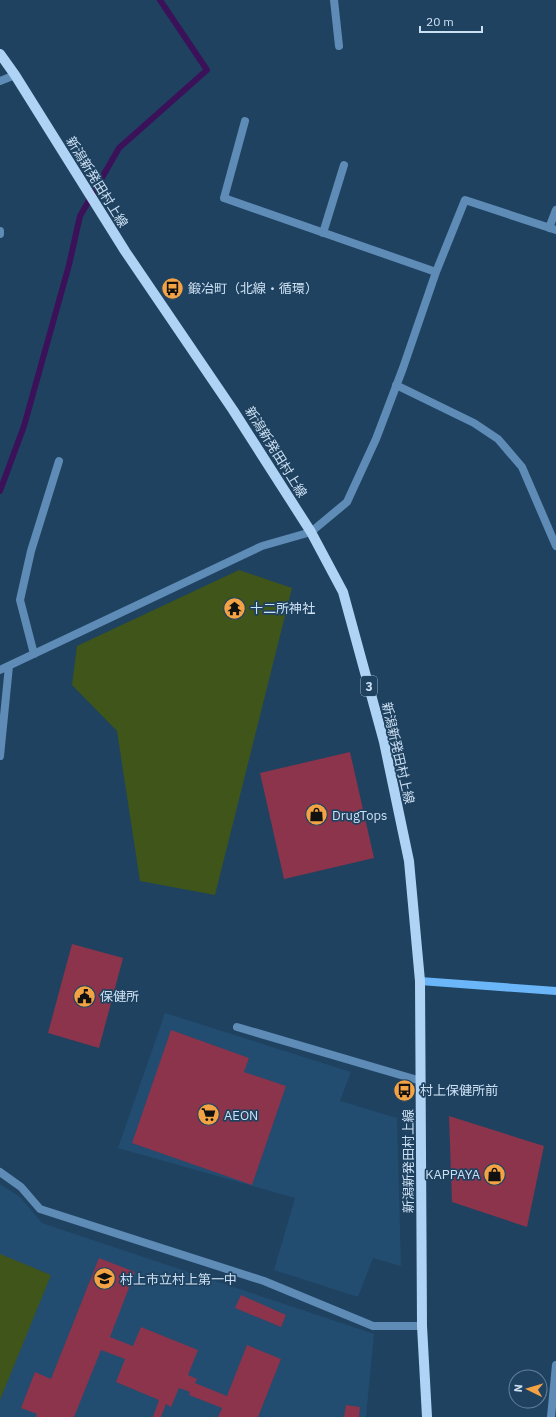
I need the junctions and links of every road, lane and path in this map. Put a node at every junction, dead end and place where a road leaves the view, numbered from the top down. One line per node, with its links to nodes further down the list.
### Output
1 (334, 0): 2 (street)
2 (339, 46)
3 (0, 54): 4 (main road, 新潟新発田村上線 / 3)
4 (15, 75): 5 (street); 16 (main road, 新潟新発田村上線 / 3)
5 (0, 81)
6 (245, 121): 11 (street)
7 (344, 165): 11 (street)
8 (556, 210): 9 (street)
9 (552, 229): 13 (street)
10 (0, 231): 12 (street)
11 (323, 233): 13 (street)
12 (0, 234)
13 (436, 272): 14 (street)
14 (396, 385): 16 (street); 17 (street)
15 (59, 461): 18 (street)
16 (311, 532): 18 (street); 22 (main road, 新潟新発田村上線 / 3)
17 (556, 546)
18 (34, 654): 19 (street)
19 (9, 666): 20 (street); 21 (street)
20 (0, 670)
21 (0, 756)
22 (420, 981): 23 (street); 25 (main road, 新潟新発田村上線 / 3)
23 (556, 991)
24 (237, 1026): 25 (street)
25 (421, 1081): 27 (main road, 新潟新発田村上線 / 3)
26 (0, 1172): 27 (street)
27 (422, 1326): 29 (main road, 新潟新発田村上線 / 3)
28 (556, 1365): 30 (street)
29 (427, 1417)
30 (551, 1417)

